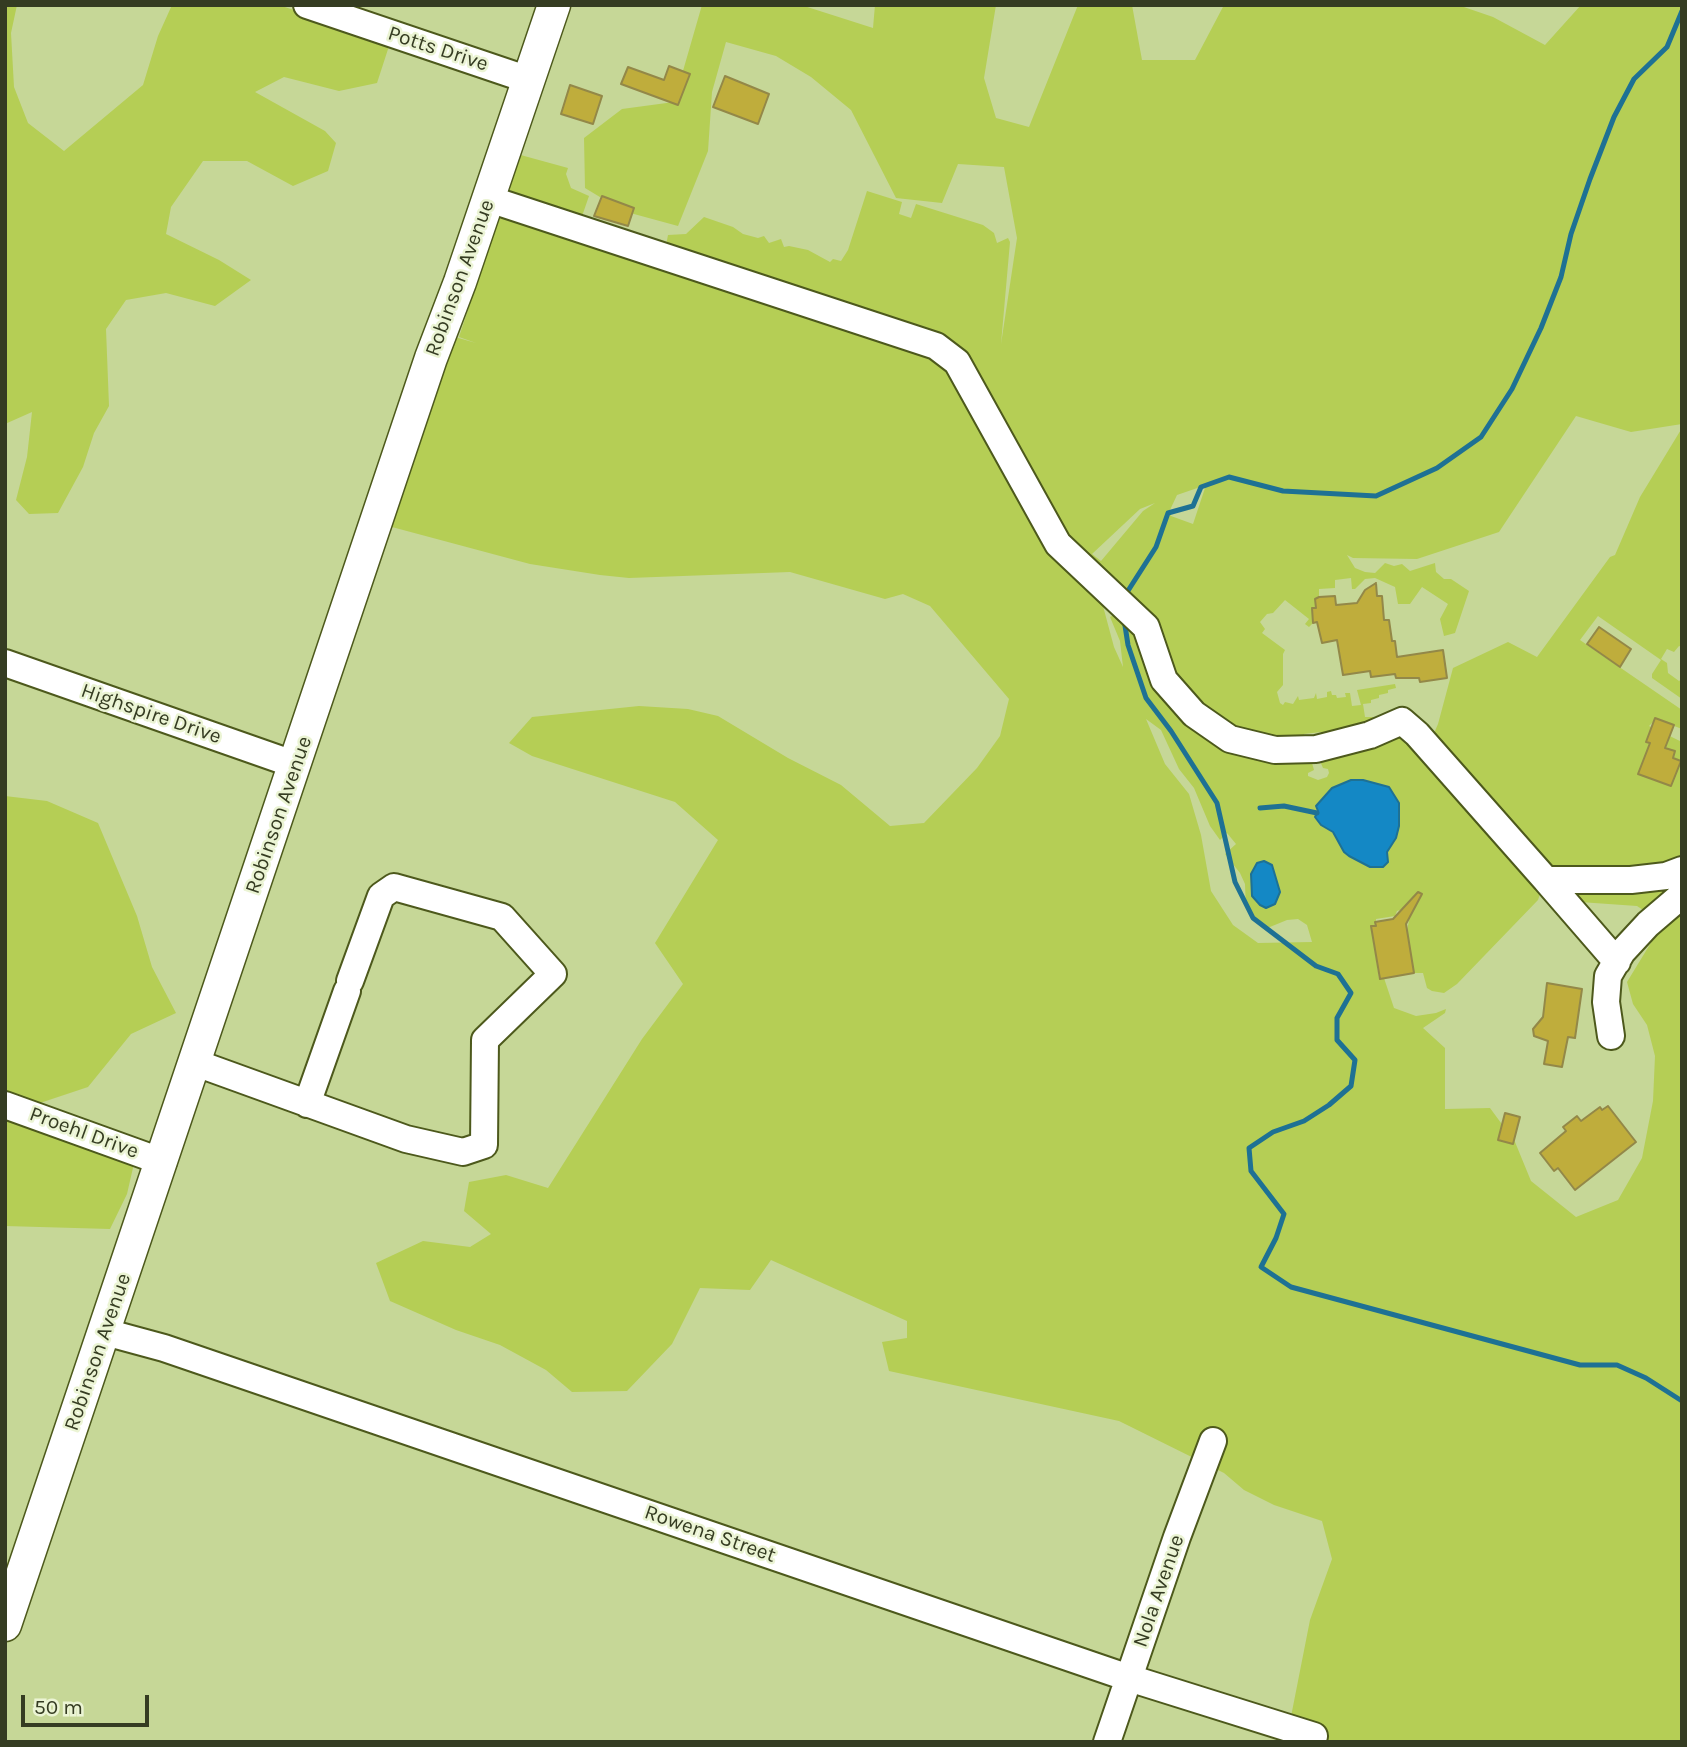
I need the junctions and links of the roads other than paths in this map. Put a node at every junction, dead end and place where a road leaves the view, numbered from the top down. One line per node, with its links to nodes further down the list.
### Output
1 (307, 5): 3 (street, Potts Drive)
2 (554, 5): 3 (main road, Robinson Avenue)
3 (529, 80): 4 (main road, Robinson Avenue)
4 (489, 199): 6 (main road, Robinson Avenue); 8 (street)
5 (5, 663): 6 (street, Highspire Drive)
6 (296, 765): 12 (main road, Robinson Avenue)
7 (1682, 870): 8 (street)
8 (1546, 880): 10 (street)
9 (1682, 895): 10 (street)
10 (1617, 962): 11 (street)
11 (1611, 1036)
12 (196, 1063): 13 (street); 15 (main road, Robinson Avenue)
13 (307, 1104): 13 (street)
14 (5, 1105): 15 (street, Proehl Drive)
15 (163, 1162): 16 (main road, Robinson Avenue)
16 (106, 1332): 18 (main road, Robinson Avenue); 19 (street, Rowena Street)
17 (1213, 1441): 19 (street, Nola Avenue)
18 (5, 1625)
19 (1129, 1678): 20 (street, Rowena Street); 21 (street, Nola Avenue)
20 (1314, 1736)
21 (1107, 1742)

